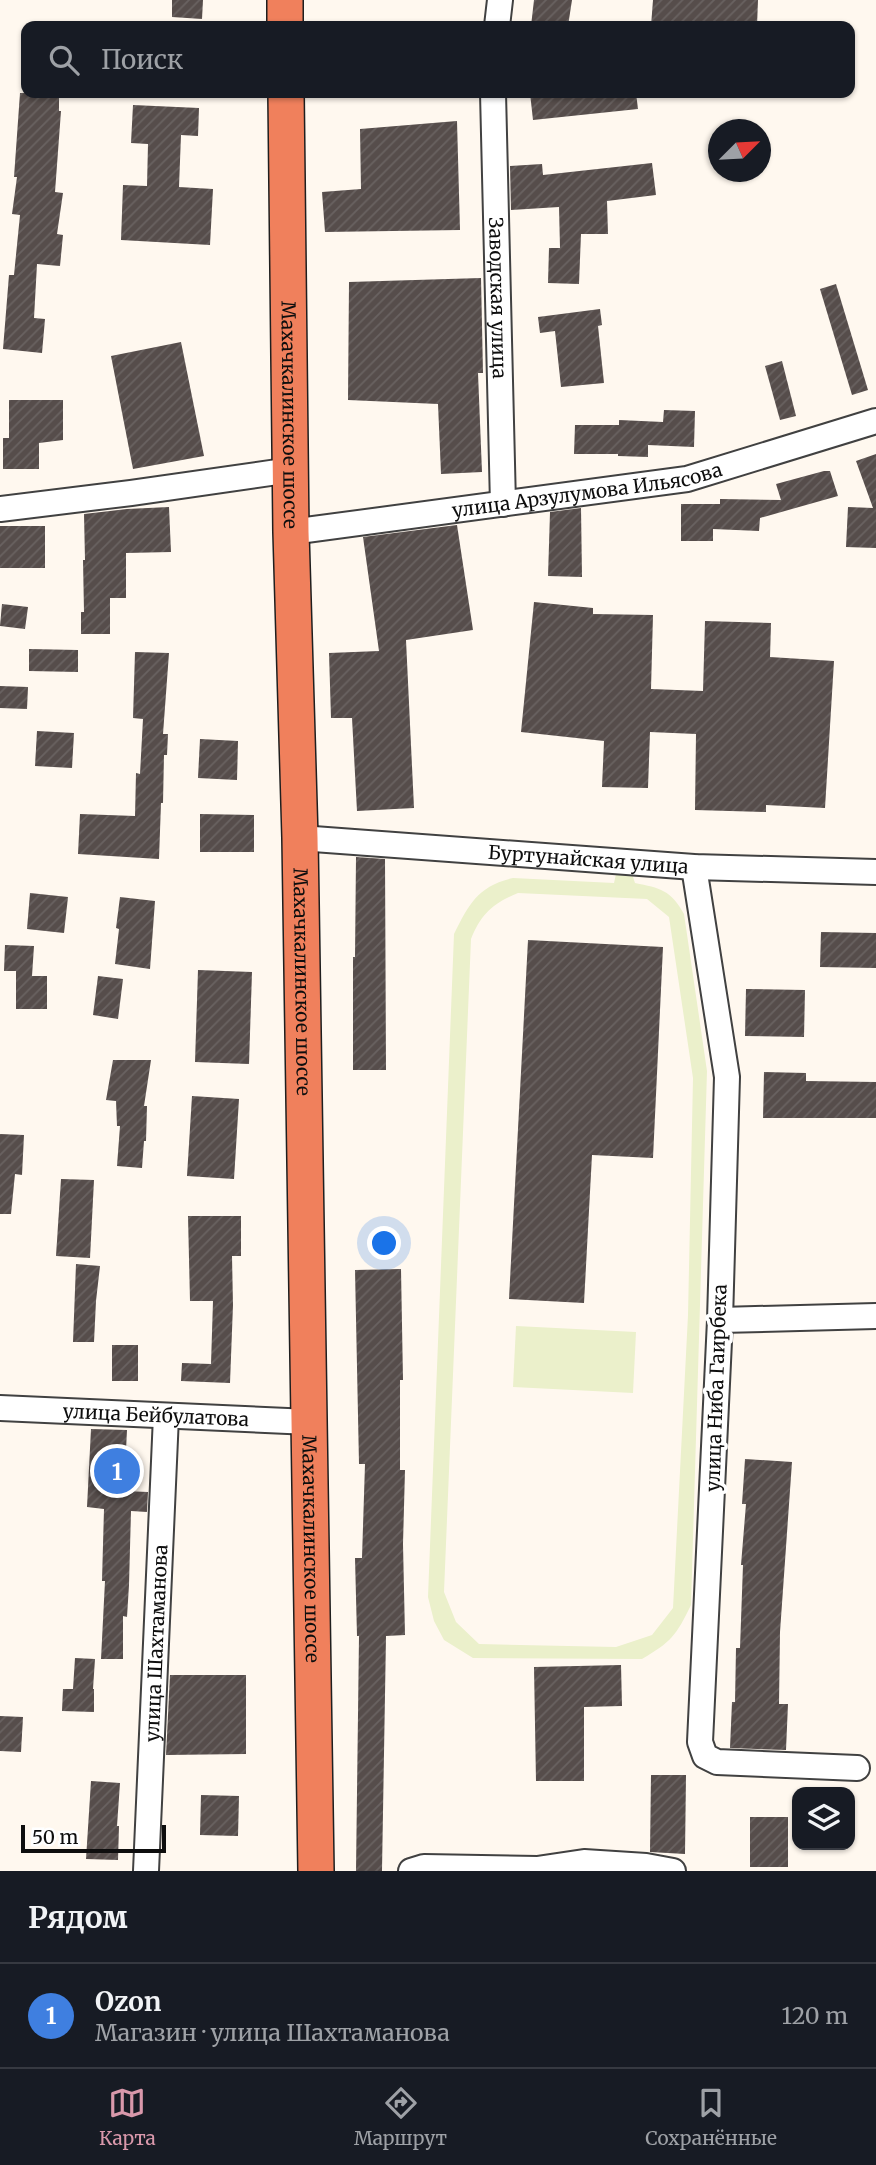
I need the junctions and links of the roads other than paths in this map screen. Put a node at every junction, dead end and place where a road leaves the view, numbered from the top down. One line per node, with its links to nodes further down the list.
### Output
1 (285, 0): 3 (highway)
2 (500, 0): 4 (street)
3 (285, 21)
4 (497, 21)
5 (286, 98): 8 (highway, Махачкалинское шоссе)
6 (492, 98): 9 (street, Заводская улица)
7 (876, 421): 9 (street, улица Арзулумова Ильясова)
8 (291, 470): 10 (street); 11 (highway, Махачкалинское шоссе)
9 (503, 504): 11 (street, улица Арзулумова Ильясова)
10 (0, 509)
11 (290, 532): 12 (highway, Махачкалинское шоссе)
12 (300, 838): 13 (street, Буртунайская улица); 19 (highway, Махачкалинское шоссе)
13 (694, 867): 14 (street, Буртунайская улица); 16 (street, улица Ниба Гаирбека)
14 (876, 872)
15 (876, 1316): 16 (street)
16 (720, 1320): 20 (street, улица Ниба Гаирбека)
17 (0, 1408): 18 (street, улица Бейбулатова)
18 (166, 1416): 19 (street, улица Бейбулатова); 21 (street, улица Шахтаманова)
19 (310, 1422): 22 (highway, Махачкалинское шоссе)
20 (857, 1768)
21 (146, 1871)
22 (316, 1871)
23 (411, 1871): 24 (street)
24 (673, 1871)

